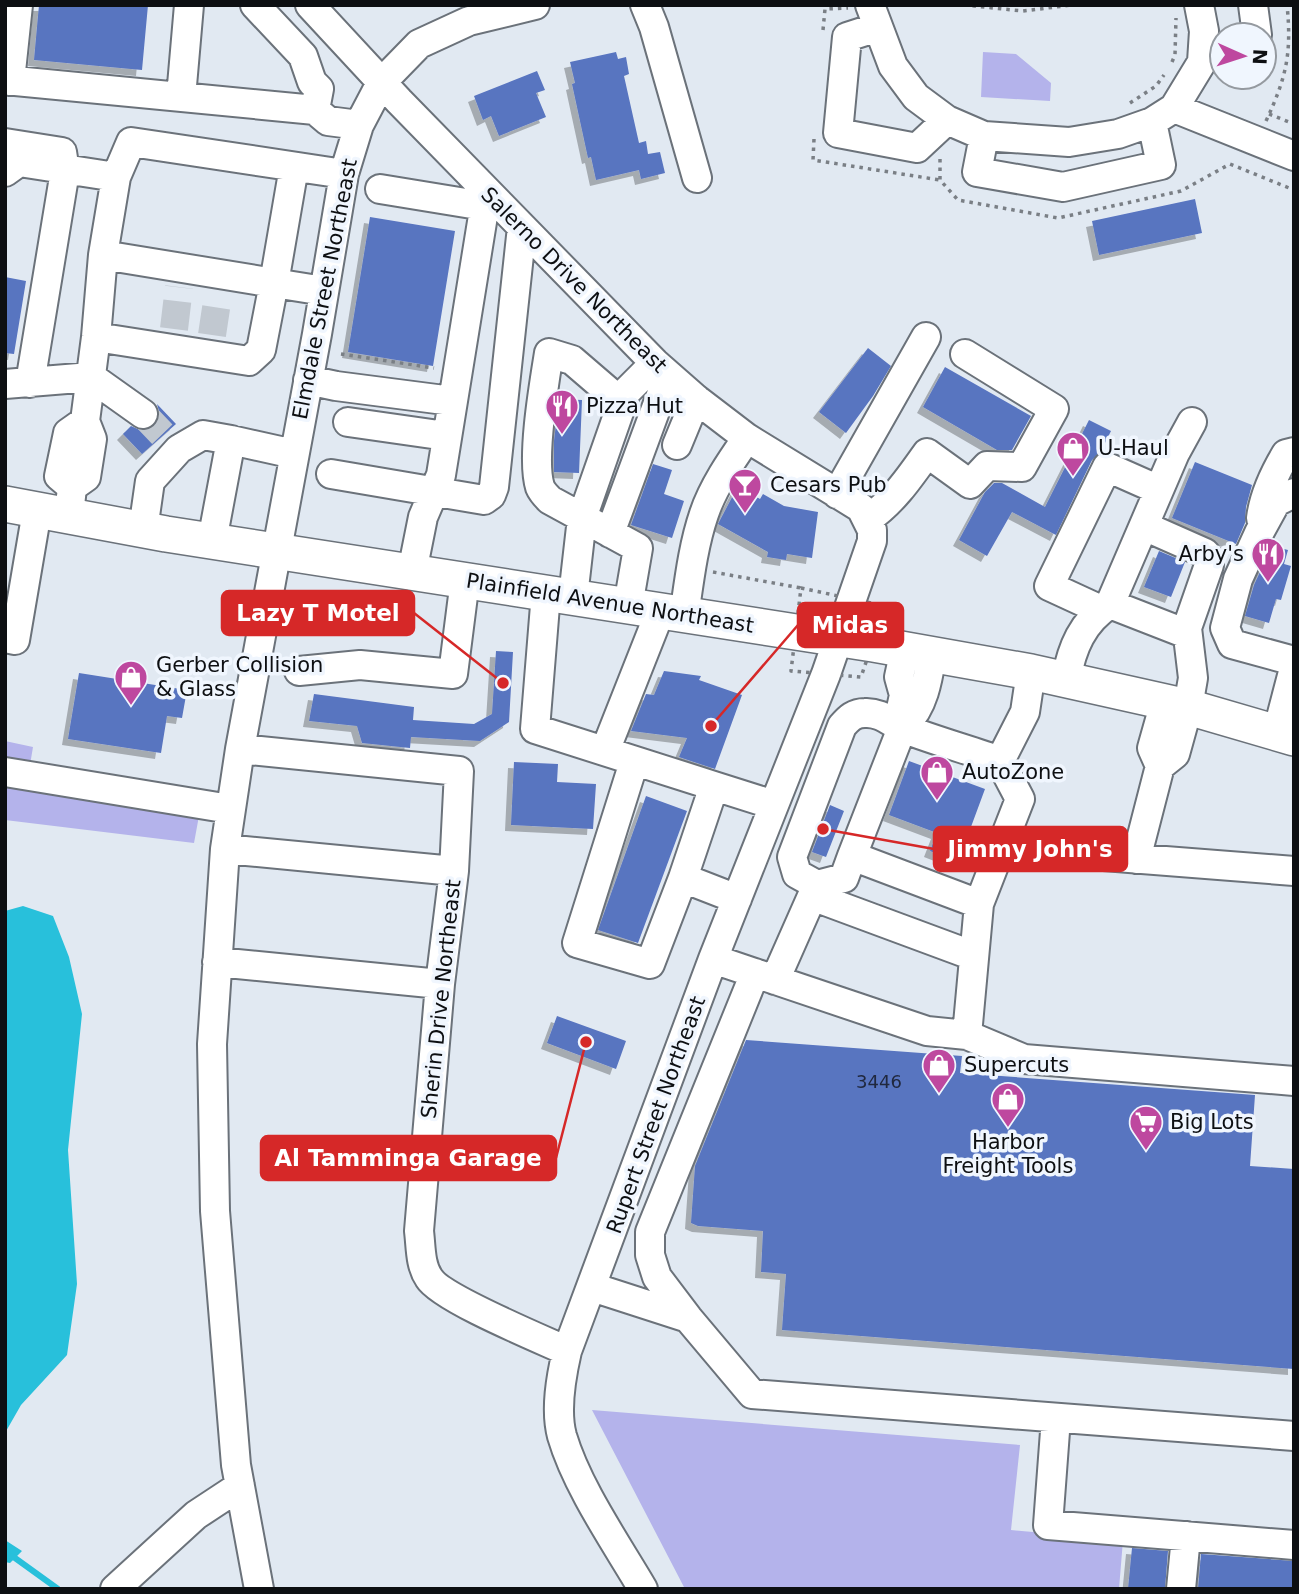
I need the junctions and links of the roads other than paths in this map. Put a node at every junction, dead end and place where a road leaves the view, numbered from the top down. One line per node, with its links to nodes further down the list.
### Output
1 (18, 5): 11 (street)
2 (189, 5): 13 (street)
3 (255, 5): 14 (street)
4 (310, 5): 12 (street, Salerno Drive Northeast)
5 (535, 5): 12 (street, Elmdale Street Northeast)
6 (645, 5): 26 (street)
7 (1187, 9): 9 (street)
8 (874, 16): 16 (street); 16 (street)
9 (1208, 48)
10 (1208, 68): 15 (street)
11 (8, 81): 13 (street)
12 (382, 83): 17 (street, Elmdale Street Northeast); 28 (street, Salerno Drive Northeast)
13 (181, 97): 14 (street)
14 (316, 110): 17 (street)
15 (1163, 115): 18 (street); 18 (street); 20 (street)
16 (947, 120): 18 (street)
17 (359, 125): 24 (street, Elmdale Street Northeast)
18 (984, 136)
19 (5, 143): 22 (street)
20 (1294, 156)
21 (294, 166): 24 (street); 25 (street); 31 (street)
22 (65, 171): 23 (street); 25 (street); 39 (street)
23 (5, 172)
24 (344, 174): 32 (street, Elmdale Street Northeast)
25 (116, 177): 30 (street)
26 (697, 178)
27 (380, 188): 28 (street)
28 (486, 198): 29 (street, Salerno Drive Northeast); 41 (street)
29 (522, 227): 36 (street, Salerno Drive Northeast); 54 (street)
30 (103, 255): 31 (street); 33 (street)
31 (274, 283): 32 (street); 33 (street)
32 (324, 291): 38 (street, Elmdale Street Northeast)
33 (96, 337): 37 (street)
34 (926, 337): 56 (street)
35 (965, 354): 59 (street)
36 (662, 369): 40 (street, Salerno Drive Northeast); 42 (street); 62 (street)
37 (91, 377): 39 (street); 43 (street); 57 (street)
38 (308, 380): 41 (street); 51 (street, Elmdale Street Northeast)
39 (18, 383)
40 (695, 399): 47 (street, Salerno Drive Northeast); 49 (street)
41 (452, 401): 46 (street)
42 (622, 403): 58 (street); 58 (street)
43 (143, 414)
44 (348, 422): 46 (street)
45 (1192, 422): 53 (street)
46 (446, 436): 54 (street)
47 (747, 438): 56 (street, Salerno Drive Northeast); 70 (street)
48 (231, 440): 51 (street); 61 (street); 64 (street)
49 (677, 445)
50 (1294, 452): 63 (street)
51 (294, 454): 65 (street, Elmdale Street Northeast)
52 (331, 474): 54 (street)
53 (1159, 490): 60 (street); 69 (street)
54 (435, 492): 66 (street)
55 (1294, 493): 63 (street)
56 (837, 494): 59 (street, Salerno Drive Northeast)
57 (46, 505): 61 (main road, Plainfield Avenue Northeast); 72 (street)
58 (582, 518): 62 (street); 68 (street)
59 (868, 519): 73 (street)
60 (1144, 526): 69 (street); 71 (street)
61 (143, 530): 64 (main road, Plainfield Avenue Northeast)
62 (610, 533): 70 (street)
63 (1259, 533): 75 (street)
64 (212, 541): 65 (main road, Plainfield Avenue Northeast)
65 (276, 551): 66 (main road, Plainfield Avenue Northeast); 83 (street, Elmdale Street Northeast)
66 (412, 572): 67 (main road, Plainfield Avenue Northeast)
67 (465, 580): 68 (main road, Plainfield Avenue Northeast); 77 (street)
68 (559, 595): 70 (main road, Plainfield Avenue Northeast); 84 (street)
69 (1105, 607): 71 (street); 79 (street)
70 (657, 611): 73 (main road, Plainfield Avenue Northeast); 84 (street)
71 (1187, 634): 80 (street)
72 (5, 638)
73 (839, 639): 74 (main road, Plainfield Avenue Northeast); 89 (street, Rupert Street Northeast)
74 (918, 652): 78 (main road, Plainfield Avenue Northeast); 81 (street)
75 (1294, 661)
76 (1294, 668): 82 (street)
77 (299, 671)
78 (1031, 672): 79 (main road, Plainfield Avenue Northeast); 85 (street)
79 (1066, 679): 80 (main road, Plainfield Avenue Northeast)
80 (1176, 704): 82 (main road, Plainfield Avenue Northeast); 94 (street)
81 (902, 727): 85 (street); 93 (street); 98 (street)
82 (1285, 736)
83 (240, 749): 90 (street, Elmdale Street Northeast); 95 (street, Sherin Drive Northeast)
84 (605, 751): 86 (street)
85 (1000, 761): 91 (street)
86 (634, 762): 88 (street); 97 (street)
87 (5, 772): 90 (street)
88 (714, 786): 89 (street); 97 (street)
89 (774, 805): 99 (street, Rupert Street Northeast)
90 (230, 810): 92 (street, Elmdale Street Northeast)
91 (1001, 848): 94 (street); 100 (street)
92 (225, 849): 95 (street); 103 (street, Elmdale Street Northeast)
93 (852, 856): 98 (street); 100 (street)
94 (1136, 859): 96 (street)
95 (454, 871): 105 (street, Sherin Drive Northeast)
96 (1294, 871)
97 (683, 878): 99 (street)
98 (815, 890): 101 (street); 104 (street)
99 (737, 899): 102 (street, Rupert Street Northeast)
100 (979, 904): 101 (street)
101 (974, 956): 106 (street)
102 (713, 959): 104 (street); 108 (street, Rupert Street Northeast)
103 (217, 962): 105 (street); 113 (street, Elmdale Street Northeast)
104 (765, 976): 106 (street); 109 (street)
105 (440, 984): 110 (street, Sherin Drive Northeast)
106 (967, 1035): 107 (street)
107 (1294, 1081)
108 (592, 1287): 109 (street); 110 (street, Rupert Street Northeast)
109 (688, 1318): 111 (street)
110 (568, 1351): 118 (street, Rupert Street Northeast)
111 (1056, 1418): 112 (street); 114 (street)
112 (1294, 1436)
113 (240, 1486): 116 (street); 117 (street, Elmdale Street Northeast)
114 (1186, 1536): 115 (street); 119 (street)
115 (1294, 1545)
116 (115, 1589)
117 (259, 1589)
118 (643, 1589)
119 (1181, 1589)

